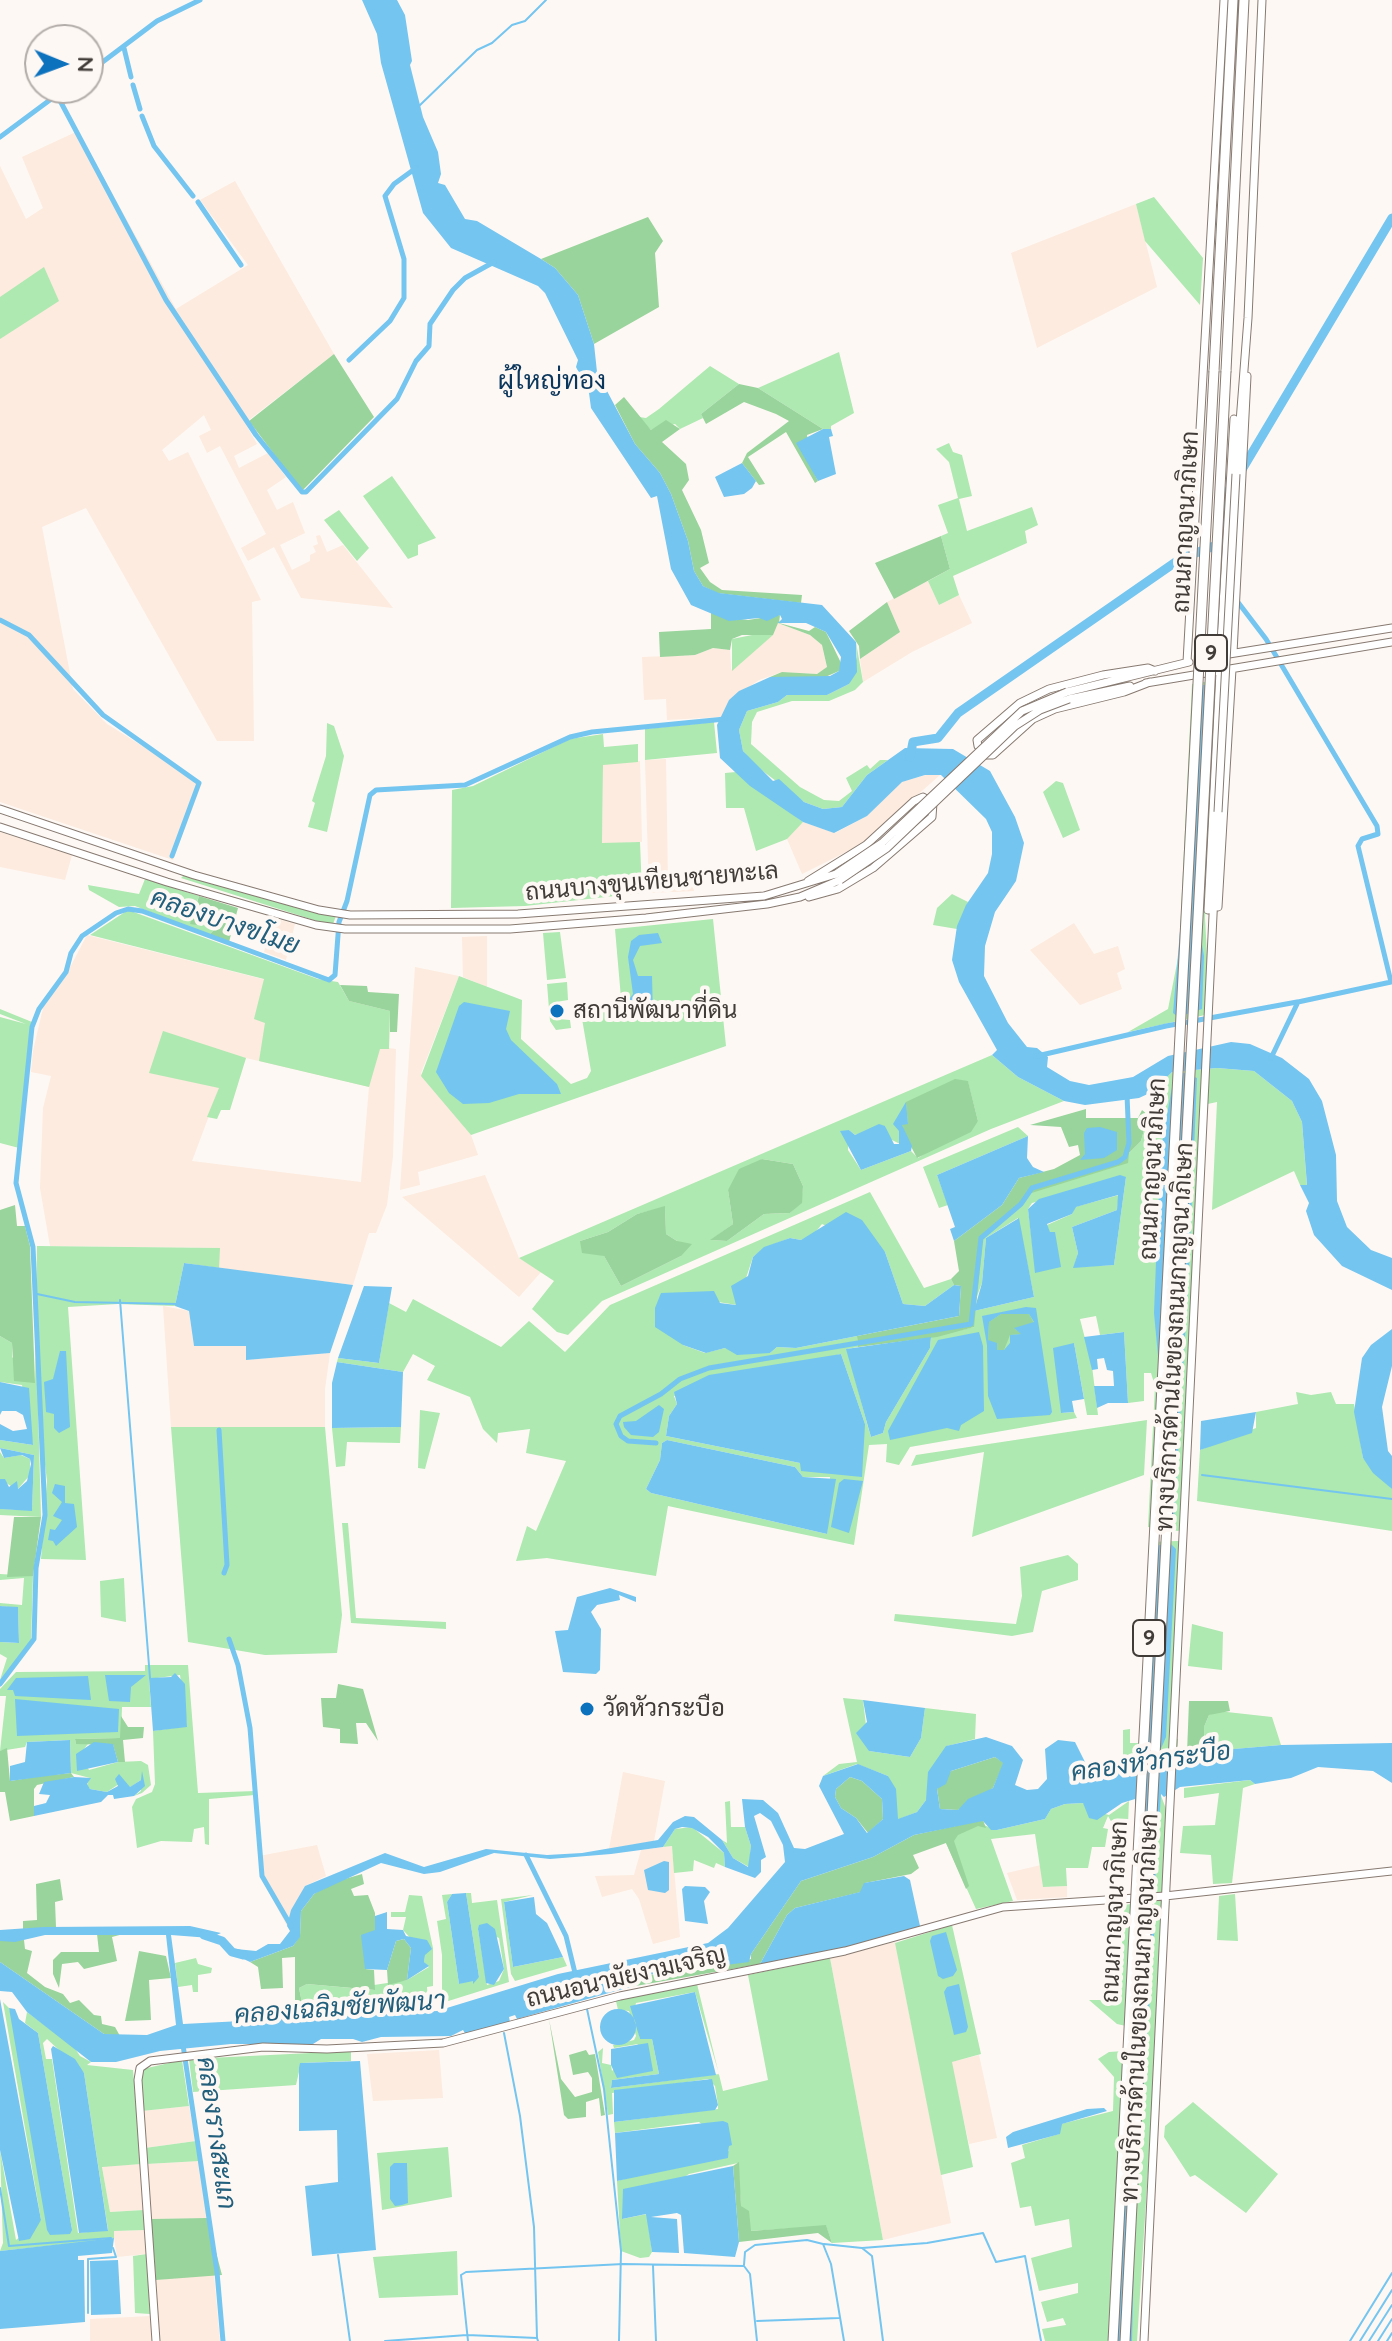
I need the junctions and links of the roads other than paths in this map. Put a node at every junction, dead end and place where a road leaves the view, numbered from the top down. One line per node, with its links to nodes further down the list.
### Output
1 (1224, 0): 10 (main road)
2 (1233, 0): 29 (highway, ถนนกาญจนาภิเษก / 9, bridge)
3 (1244, 0): 30 (highway, ถนนกาญจนาภิเษก / 9, bridge)
4 (1262, 0): 5 (main road, ทางบริการด้านในของถนนกาญจนาภิเษก)
5 (1248, 318): 8 (main road, bridge); 9 (main road); 25 (main road, ทางบริการด้านในของถนนกาญจนาภิเษก, bridge)
6 (1392, 628): 8 (main road, ถนนบางขุนเทียนชายทะเล)
7 (1392, 642): 11 (main road, ถนนบางขุนเทียนชายทะเล)
8 (1233, 653): 9 (main road, ถนนบางขุนเทียนชายทะเล)
9 (1220, 656): 10 (main road, ถนนบางขุนเทียนชายทะเล)
10 (1187, 662): 12 (main road, ถนนบางขุนเทียนชายทะเล)
11 (1232, 669): 13 (main road, ถนนบางขุนเทียนชายทะเล); 25 (main road)
12 (1155, 671): 14 (main road); 15 (main road, ถนนบางขุนเทียนชายทะเล)
13 (1220, 671): 14 (main road, ถนนบางขุนเทียนชายทะเล); 25 (main road)
14 (1150, 682): 15 (main road, ถนนบางขุนเทียนชายทะเล)
15 (1068, 696): 21 (main road, ถนนบางขุนเทียนชายทะเล, bridge)
16 (0, 809): 18 (main road, ถนนบางขุนเทียนชายทะเล)
17 (0, 827): 20 (main road, ถนนบางขุนเทียนชายทะเล)
18 (128, 852): 19 (main road, ถนนบางขุนเทียนชายทะเล); 20 (main road)
19 (173, 867): 22 (main road); 23 (main road, ถนนบางขุนเทียนชายทะเล)
20 (125, 868): 22 (main road, ถนนบางขุนเทียนชายทะเล)
21 (838, 877): 23 (main road, ถนนบางขุนเทียนชายทะเล); 24 (main road, ถนนบางขุนเทียนชายทะเล)
22 (186, 887): 24 (main road, ถนนบางขุนเทียนชายทะเล)
23 (799, 887): 24 (main road)
24 (800, 897)
25 (1210, 972): 27 (main road, ทางบริการด้านในของถนนกาญจนาภิเษก)
26 (1392, 1871): 27 (main road, ถนนอนามัยงามเจริญ)
27 (1165, 1896): 28 (main road, ถนนอนามัยงามเจริญ); 31 (main road, ทางบริการด้านในของถนนกาญจนาภิเษก)
28 (156, 2341)
29 (1113, 2341)
30 (1125, 2341)
31 (1144, 2341)

